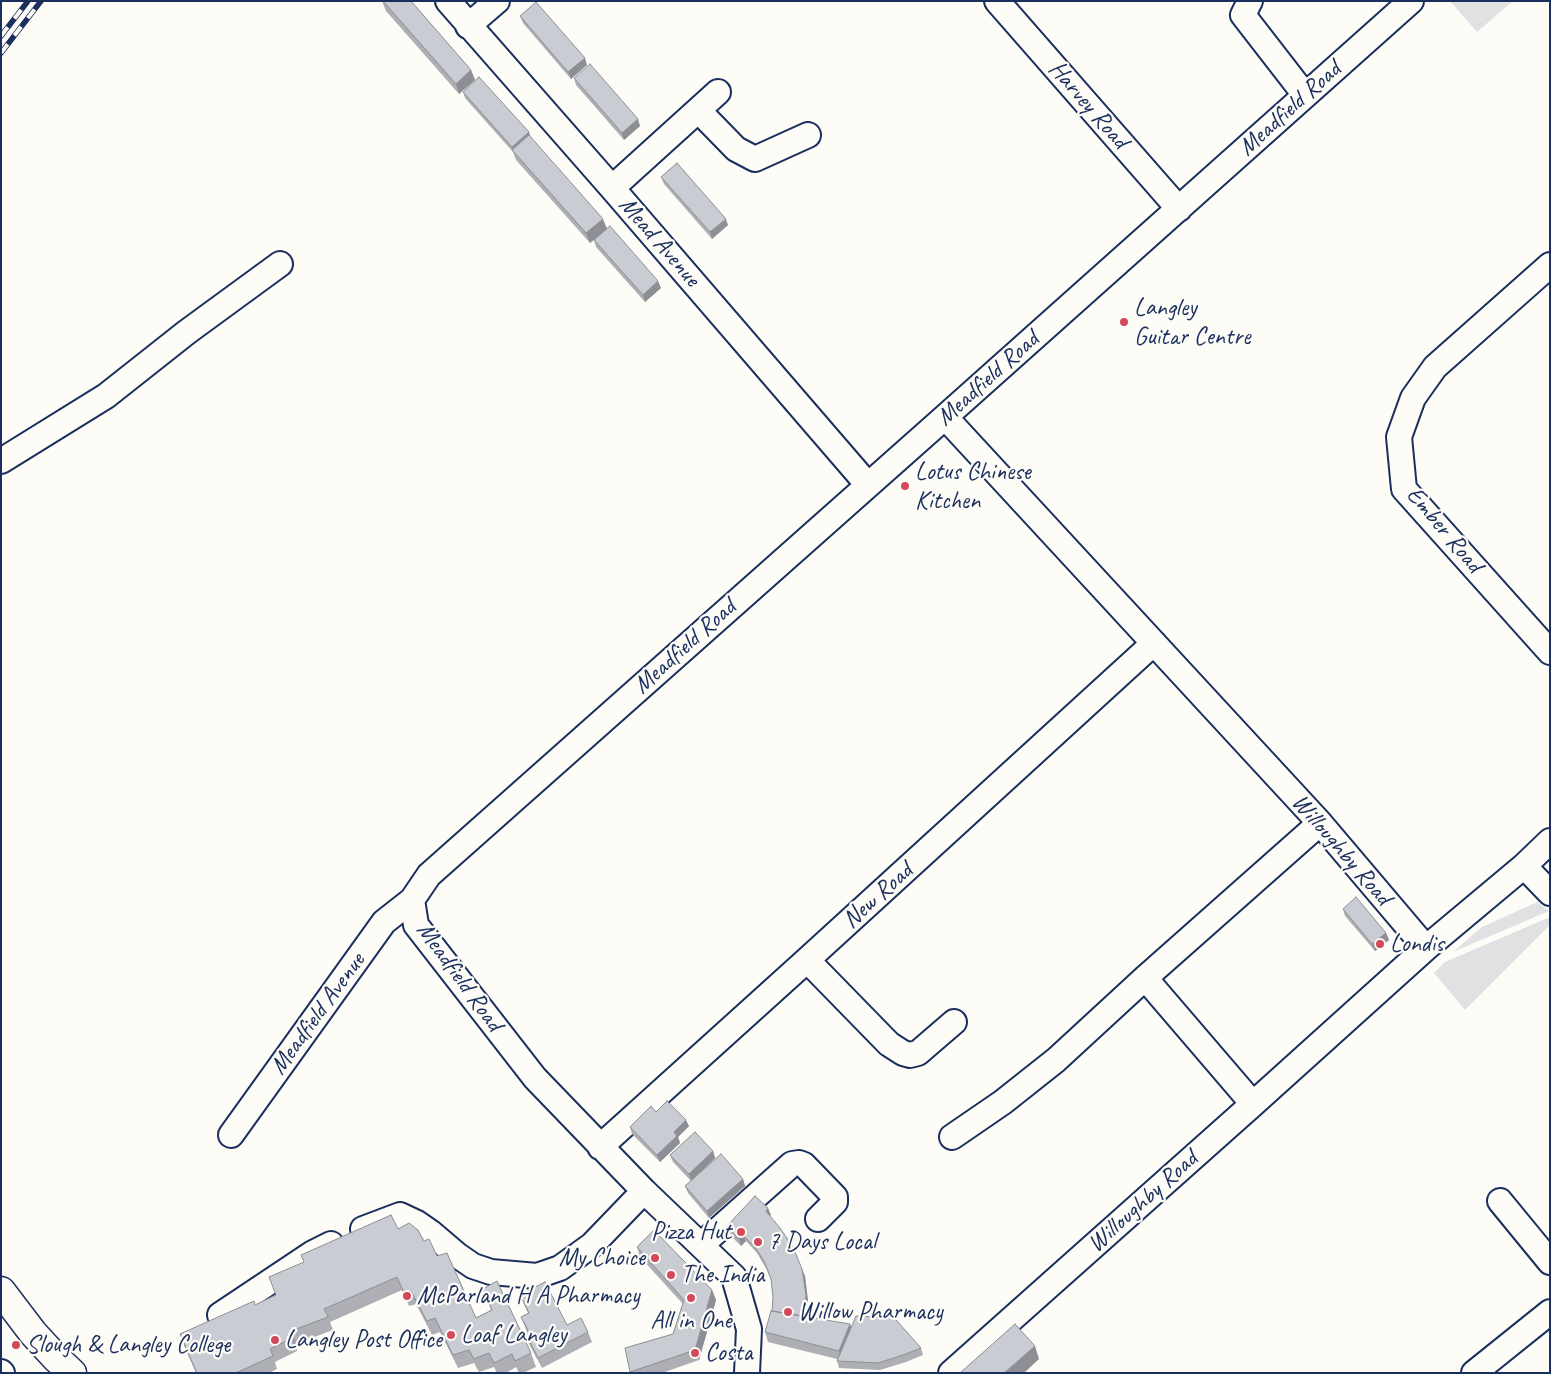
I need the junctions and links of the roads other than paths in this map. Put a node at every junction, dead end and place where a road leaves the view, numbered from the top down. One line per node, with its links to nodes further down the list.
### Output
1 (448, 1): 6 (street, Mead Avenue)
2 (497, 1): 6 (street)
3 (997, 1): 12 (street, Harvey Road)
4 (1250, 1): 8 (street)
5 (1411, 1): 8 (street, Meadfield Road)
6 (468, 26): 11 (street, Mead Avenue)
7 (718, 92): 9 (street)
8 (1305, 95): 12 (street, Meadfield Road)
9 (698, 110): 10 (street); 11 (street)
10 (808, 135)
11 (612, 188): 17 (street, Mead Avenue)
12 (1179, 209): 15 (street, Meadfield Road)
13 (280, 264): 16 (street)
14 (1550, 265): 19 (street, Ember Road)
15 (945, 417): 17 (street, Meadfield Road); 18 (street, Willoughby Road)
16 (1, 461)
17 (868, 485): 24 (street, Meadfield Road)
18 (1154, 643): 20 (street, Willoughby Road); 26 (street, New Road)
19 (1550, 652)
20 (1320, 823): 25 (street, Willoughby Road); 27 (street)
21 (1550, 841): 22 (street)
22 (1524, 866): 23 (street); 25 (street)
23 (1550, 893)
24 (412, 900): 30 (street, Meadfield Avenue); 32 (street, Meadfield Road)
25 (1426, 948): 29 (street, Willoughby Road)
26 (807, 960): 28 (street); 32 (street, New Road)
27 (1145, 978): 29 (street); 31 (street)
28 (954, 1022)
29 (1253, 1104): 43 (street, Willoughby Road)
30 (231, 1135)
31 (952, 1137)
32 (600, 1147): 33 (street, Meadfield Road)
33 (644, 1191): 36 (street, Meadfield Road); 40 (street)
34 (1500, 1201): 37 (street)
35 (818, 1219): 36 (street)
36 (701, 1245): 42 (street, Meadfield Road)
37 (1550, 1262)
38 (2, 1295): 41 (main road)
39 (1550, 1312): 44 (street)
40 (220, 1315)
41 (72, 1373)
42 (747, 1373)
43 (951, 1373)
44 (1474, 1373)

